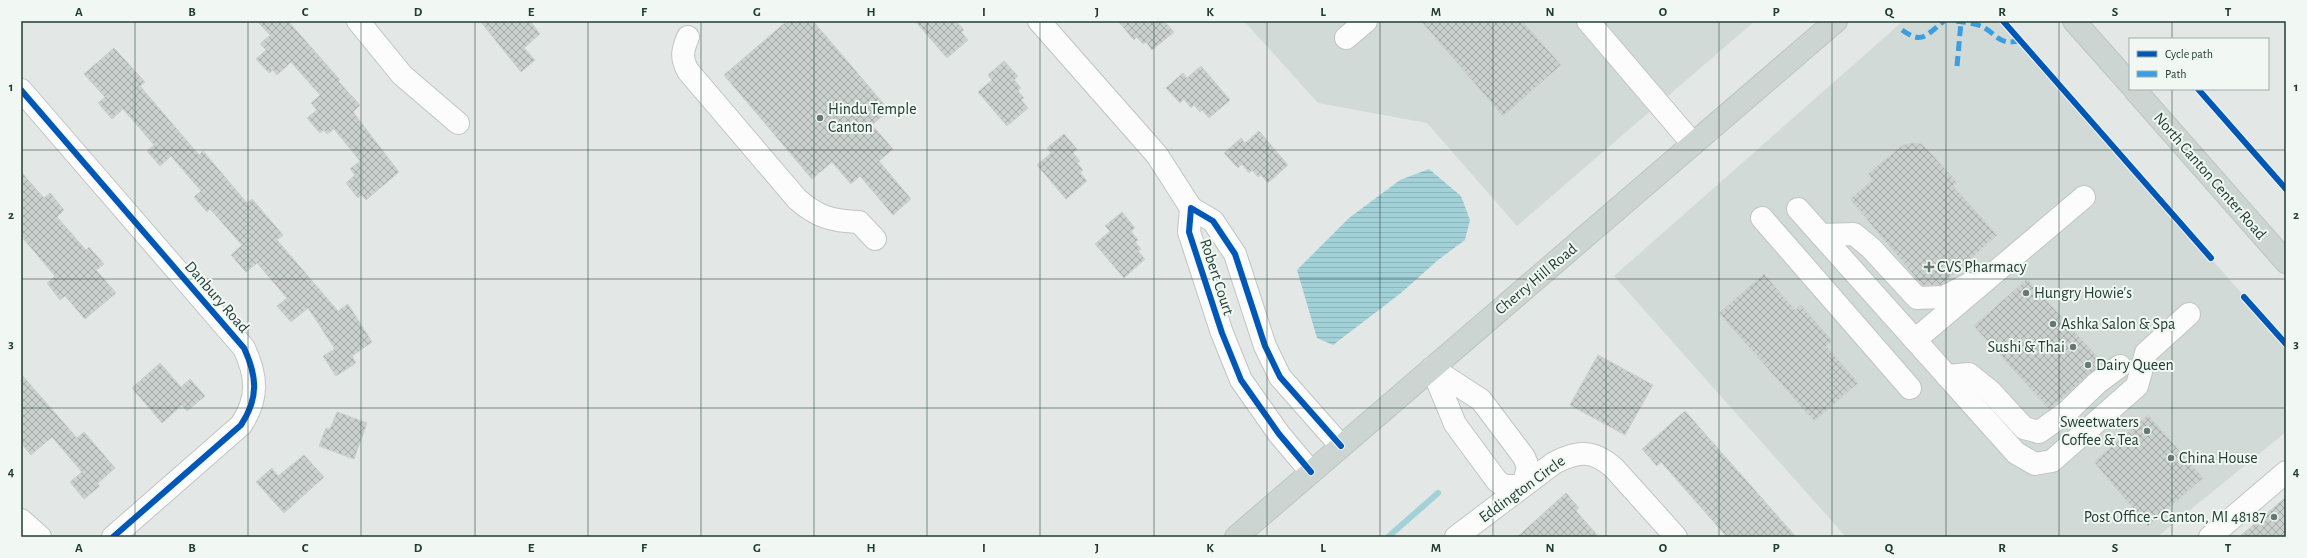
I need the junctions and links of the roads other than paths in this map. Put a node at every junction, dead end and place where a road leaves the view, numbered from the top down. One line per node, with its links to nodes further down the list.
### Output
1 (358, 21): 12 (street)
2 (1039, 21): 15 (street, Robert Court)
3 (1366, 21): 8 (street)
4 (1588, 21): 13 (street)
5 (2074, 21): 9 (main road)
6 (1826, 24): 13 (main road, Cherry Hill Road)
7 (688, 37): 19 (street)
8 (1346, 38)
9 (2129, 83)
10 (21, 90): 34 (street, Danbury Road)
11 (2135, 90): 20 (main road, North Canton Center Road)
12 (458, 123)
13 (1693, 144): 25 (main road, Cherry Hill Road)
14 (2084, 197): 21 (street)
15 (1191, 208): 28 (street, Robert Court); 29 (street, Robert Court)
16 (1798, 209): 18 (street)
17 (1762, 218): 27 (street)
18 (1821, 234): 21 (street); 23 (street)
19 (875, 239)
20 (2286, 262)
21 (2001, 267): 23 (street)
22 (2189, 314): 26 (street)
23 (1915, 340): 26 (street)
24 (2120, 366): 26 (street)
25 (1432, 368): 28 (main road, Cherry Hill Road); 31 (street); 31 (street)
26 (1947, 376)
27 (1910, 388)
28 (1341, 446): 29 (main road, Cherry Hill Road)
29 (1311, 472): 35 (main road, Cherry Hill Road)
30 (2286, 472): 38 (street)
31 (1523, 486): 36 (street, Eddington Circle); 37 (street, Eddington Circle)
32 (21, 520): 33 (street)
33 (40, 537)
34 (113, 537)
35 (1236, 537)
36 (1456, 537)
37 (1676, 537)
38 (2210, 537)

